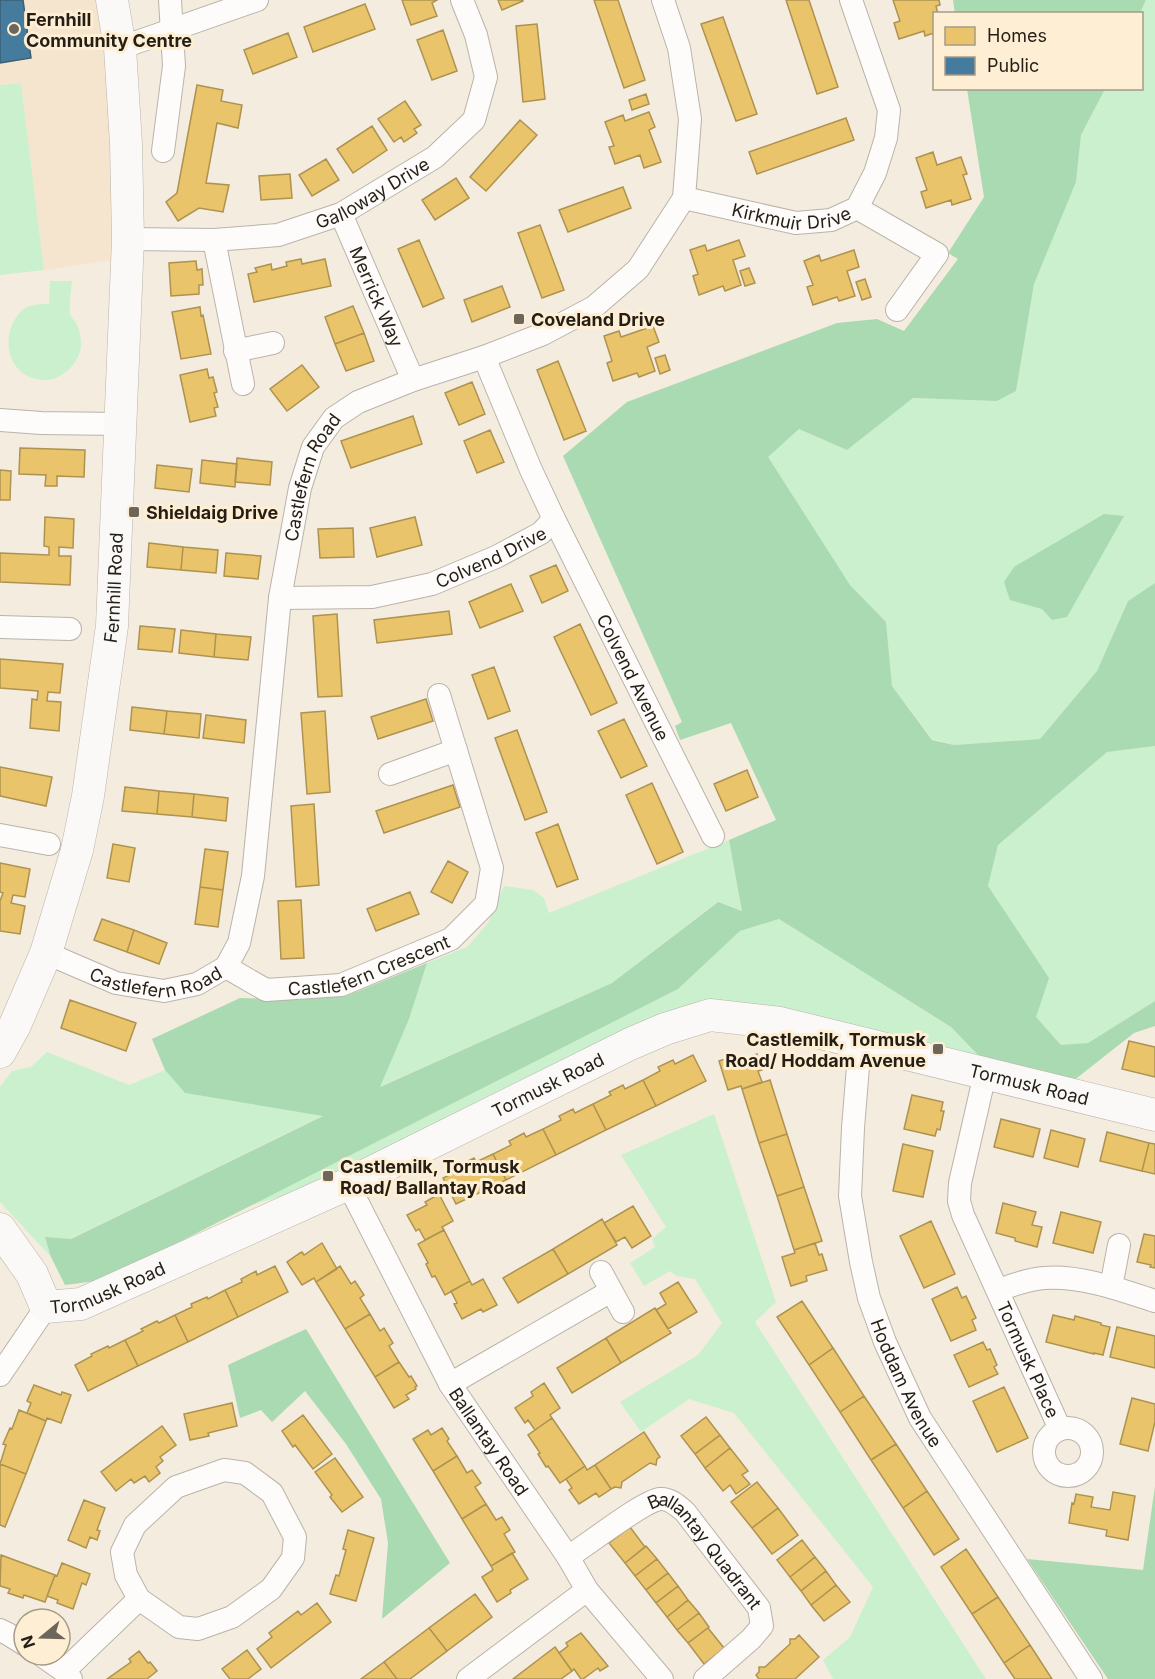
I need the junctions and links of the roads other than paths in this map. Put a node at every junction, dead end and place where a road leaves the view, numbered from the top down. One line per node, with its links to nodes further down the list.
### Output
1 (112, 0): 8 (street, Fernhill Road)
2 (170, 0): 7 (street)
3 (257, 0): 7 (street)
4 (462, 0): 12 (street, Galloway Drive)
5 (663, 0): 10 (street, Castlefern Road)
6 (851, 0): 11 (street, Kirkmuir Drive)
7 (172, 30): 8 (street); 9 (street)
8 (120, 48): 13 (street, Fernhill Road)
9 (163, 151)
10 (684, 198): 11 (street, Kirkmuir Drive); 18 (street, Castlefern Road)
11 (856, 208): 15 (street)
12 (341, 214): 14 (street, Galloway Drive); 19 (street, Merrick Way)
13 (128, 239): 14 (street, Galloway Drive); 22 (street, Fernhill Road)
14 (214, 240): 17 (street)
15 (897, 310)
16 (273, 343): 17 (street)
17 (235, 351): 20 (street)
18 (484, 357): 19 (street, Castlefern Road); 23 (street, Colvend Drive)
19 (413, 380): 24 (street, Castlefern Road)
20 (243, 384)
21 (0, 420): 22 (street)
22 (120, 424): 33 (street, Fernhill Road)
23 (554, 519): 24 (street, Colvend Drive); 31 (street, Colvend Avenue)
24 (280, 598): 34 (street, Castlefern Road)
25 (0, 627): 26 (street)
26 (70, 629)
27 (439, 695): 28 (street, Castlefern Crescent)
28 (456, 750): 29 (street); 34 (street, Castlefern Crescent)
29 (390, 774)
30 (0, 835): 32 (street)
31 (713, 836)
32 (49, 844)
33 (46, 952): 34 (street, Castlefern Road); 36 (street, Fernhill Road)
34 (226, 968)
35 (860, 1042): 37 (street, Tormusk Road); 39 (street, Tormusk Road); 57 (street, Hoddam Avenue)
36 (0, 1052)
37 (985, 1074): 38 (street, Tormusk Road); 43 (street, Tormusk Place)
38 (1155, 1115)
39 (348, 1184): 45 (street, Tormusk Road); 48 (street, Ballantay Road)
40 (0, 1229): 45 (street)
41 (1119, 1245): 42 (street)
42 (1112, 1287): 43 (street, Tormusk Place); 44 (street, Tormusk Place)
43 (998, 1290): 49 (street, Tormusk Place)
44 (1155, 1301)
45 (46, 1307): 47 (street, Tormusk Road)
46 (623, 1312): 48 (street)
47 (0, 1375)
48 (450, 1384): 50 (street, Ballantay Road)
49 (1060, 1429)
50 (568, 1557): 51 (street, Ballantay Road); 56 (street, Ballantay Quadrant)
51 (587, 1590): 54 (street); 55 (street, Ballantay Road)
52 (139, 1599): 52 (street); 53 (street)
53 (68, 1675)
54 (468, 1679)
55 (662, 1679)
56 (705, 1679)
57 (1091, 1679)

